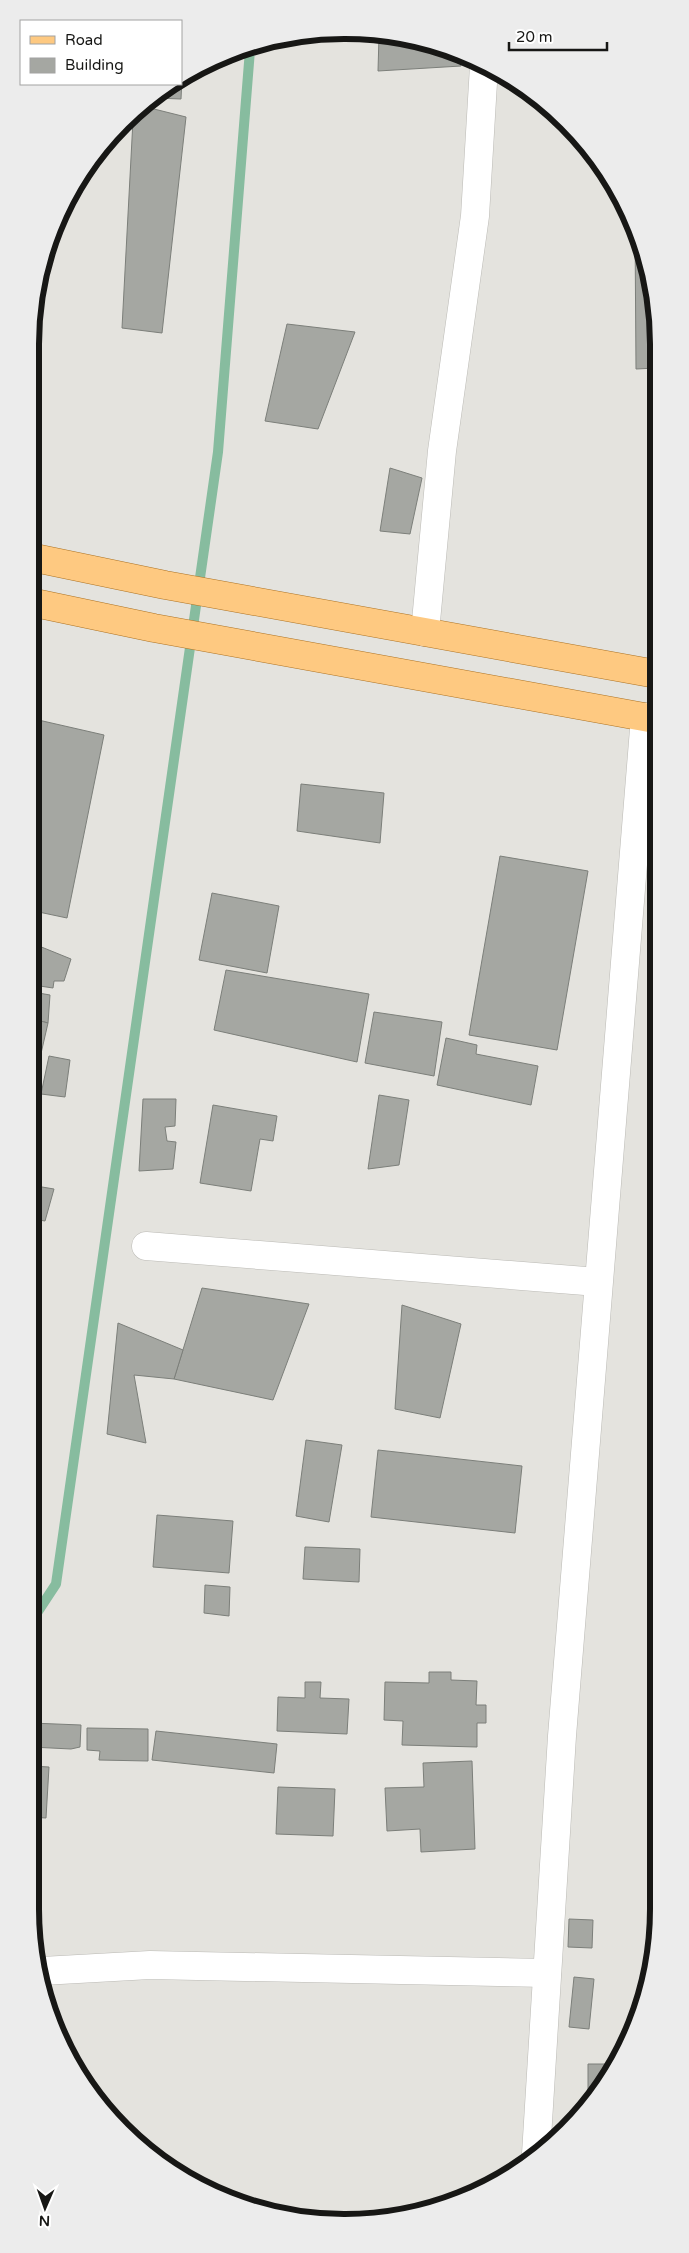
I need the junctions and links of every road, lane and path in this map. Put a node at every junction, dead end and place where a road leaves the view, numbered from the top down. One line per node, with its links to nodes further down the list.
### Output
1 (484, 72): 4 (street)
2 (39, 559): 4 (main road)
3 (39, 604): 6 (main road)
4 (424, 632): 5 (main road)
5 (650, 673)
6 (650, 718): 8 (street)
7 (146, 1246): 8 (street)
8 (598, 1282): 10 (street)
9 (46, 1971): 10 (street)
10 (547, 1973): 11 (street)
11 (536, 2146)

